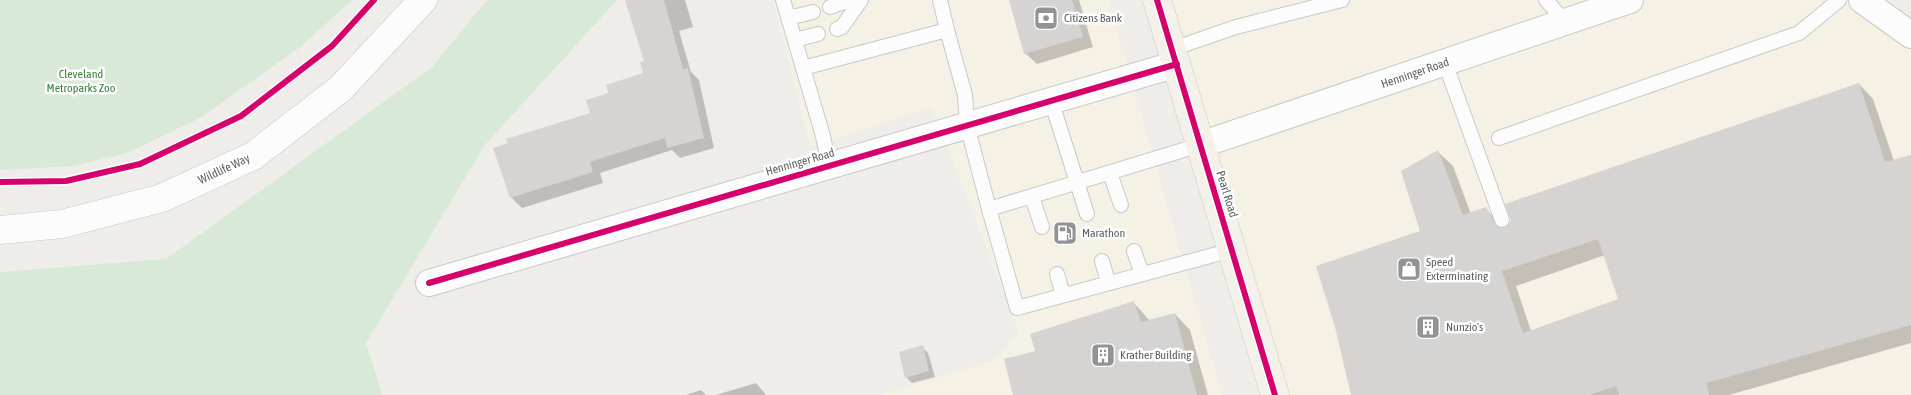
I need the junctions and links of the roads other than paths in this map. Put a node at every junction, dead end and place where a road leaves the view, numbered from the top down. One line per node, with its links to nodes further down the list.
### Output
1 (423, 0): 37 (street, Wildlife Way)
2 (783, 0): 14 (lane)
3 (850, 0): 12 (lane)
4 (861, 0): 16 (lane)
5 (940, 0): 17 (lane)
6 (1157, 0): 21 (main road, Pearl Road)
7 (1342, 0): 21 (lane)
8 (1546, 0): 15 (lane)
9 (1630, 0): 15 (street, Henninger Road)
10 (1839, 0): 26 (lane)
11 (1862, 0): 19 (street)
12 (830, 7)
13 (813, 12): 14 (lane)
14 (788, 18): 20 (lane)
15 (1565, 22): 22 (street, Henninger Road)
16 (837, 29)
17 (947, 30): 23 (lane); 25 (lane)
18 (818, 34): 20 (lane)
19 (1911, 34)
20 (795, 40): 23 (lane)
21 (1174, 56): 24 (street, Henninger Road); 27 (main road, Pearl Road)
22 (1445, 63): 27 (street, Henninger Road); 35 (lane)
23 (803, 68): 28 (lane)
24 (1051, 100): 25 (street, Henninger Road); 30 (lane)
25 (967, 125): 28 (street, Henninger Road); 33 (lane)
26 (1499, 138)
27 (1200, 145): 29 (lane); 38 (main road, Pearl Road)
28 (829, 166): 44 (street, Henninger Road)
29 (1110, 173): 30 (lane); 32 (lane)
30 (1078, 184): 31 (lane); 34 (lane)
31 (1032, 197): 33 (lane); 36 (lane)
32 (1120, 205)
33 (989, 209): 45 (lane)
34 (1087, 214)
35 (1502, 220)
36 (1042, 226)
37 (0, 230)
38 (1232, 250): 42 (lane); 46 (main road, Pearl Road)
39 (1134, 251): 42 (lane)
40 (1102, 261): 43 (lane)
41 (1057, 274): 45 (lane)
42 (1142, 274): 43 (lane)
43 (1108, 282): 45 (lane)
44 (429, 283)
45 (1063, 295)
46 (1275, 395)

